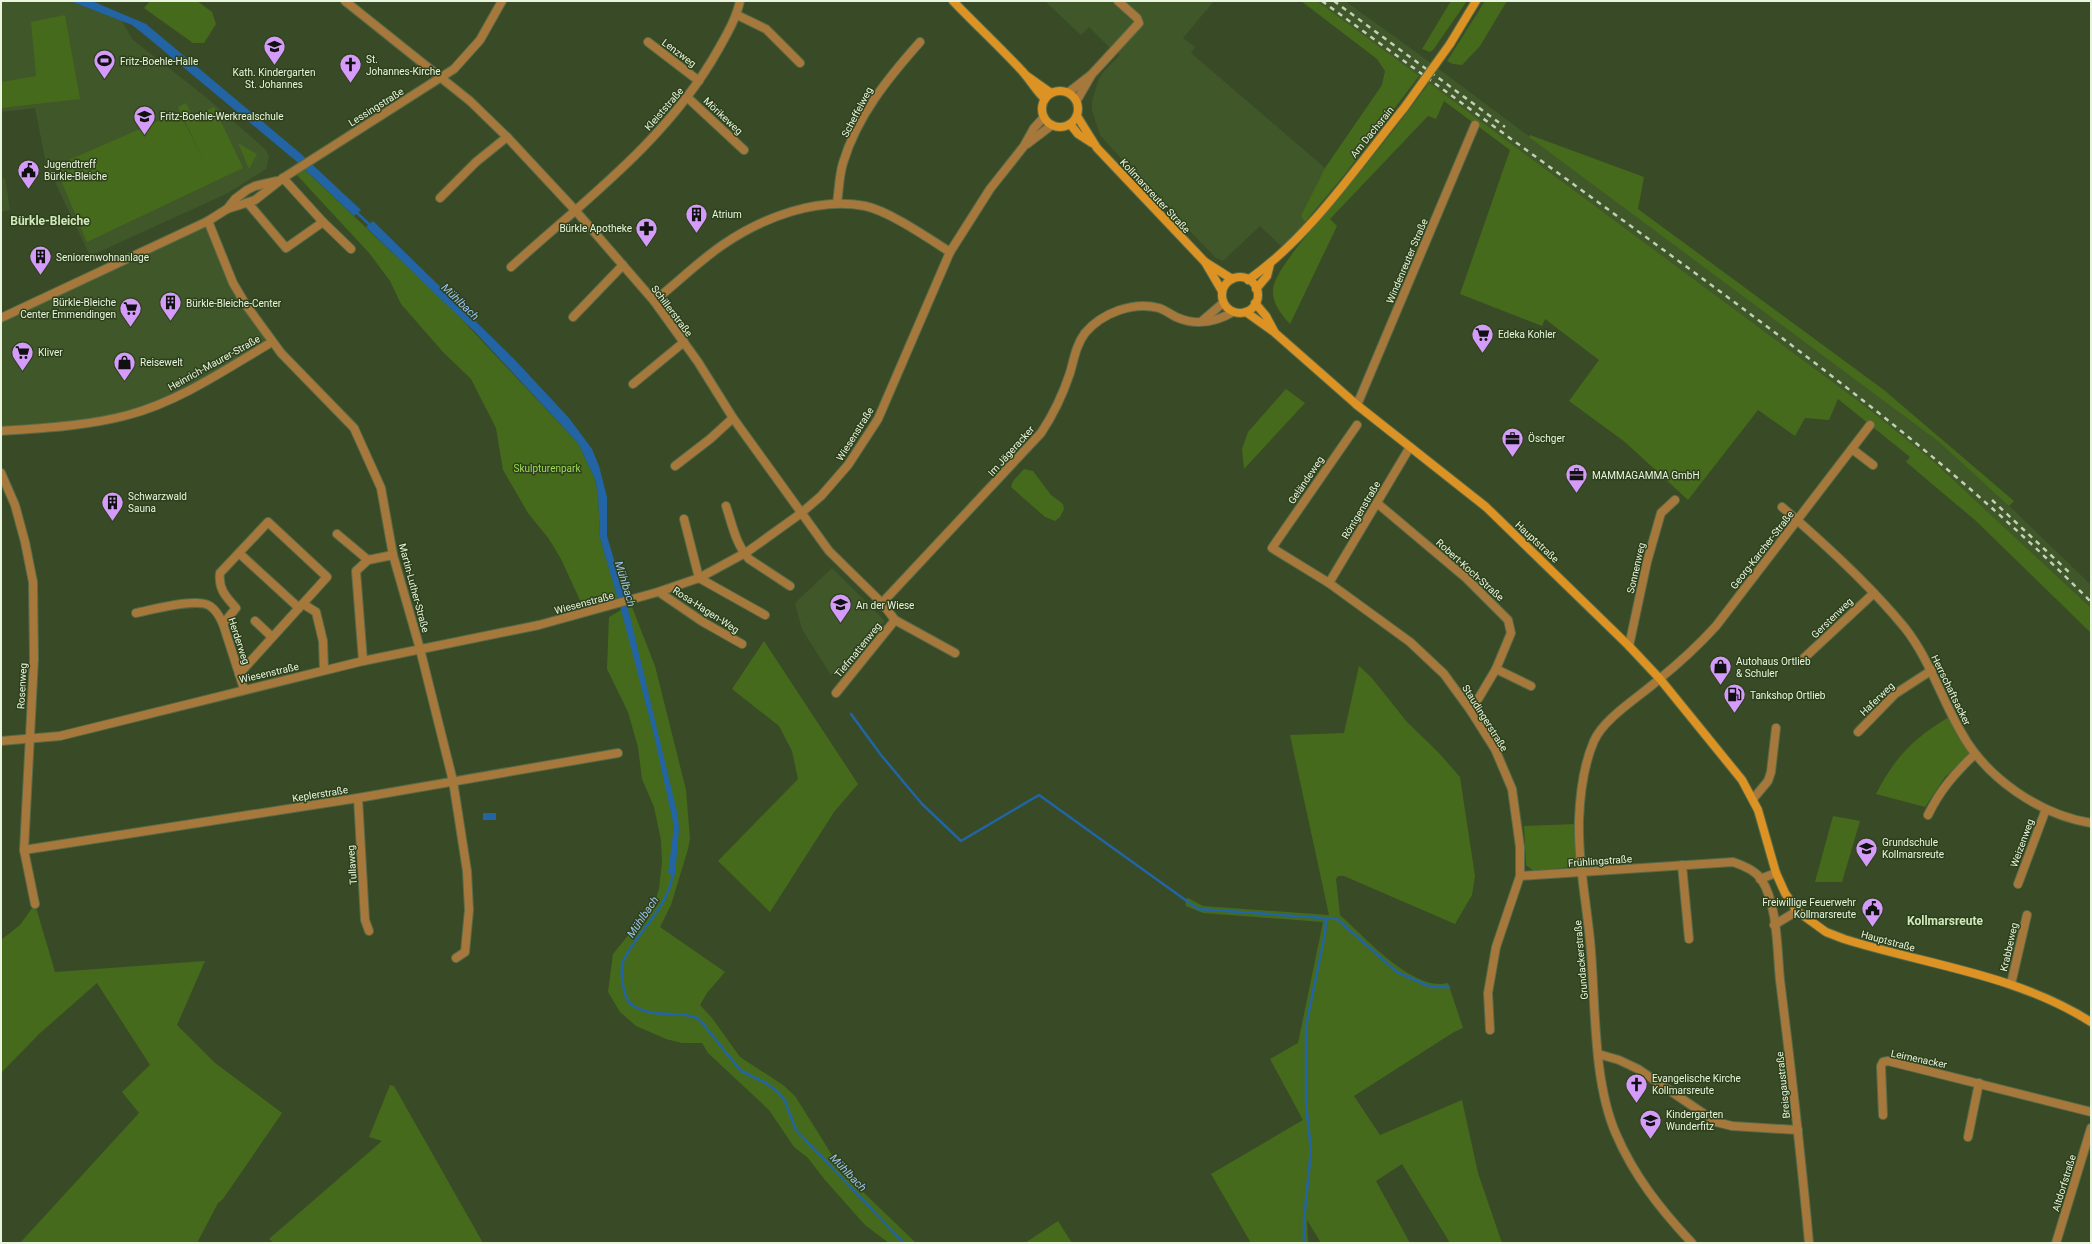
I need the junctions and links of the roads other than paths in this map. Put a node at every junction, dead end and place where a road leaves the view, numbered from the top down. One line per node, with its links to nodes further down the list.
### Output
1 (345, 1): 13 (street, Schillerstraße)
2 (502, 1): 13 (street, Lessingstraße)
3 (740, 1): 7 (street, Kleiststraße)
4 (953, 1): 11 (main road)
5 (1118, 1): 12 (street)
6 (1476, 1): 40 (main road, Am Dachsrain, bridge)
7 (737, 15): 10 (street); 14 (street, Kleiststraße)
8 (648, 42): 14 (street, Lenzweg)
9 (920, 42): 32 (street, Scheffelweg)
10 (800, 63)
11 (1025, 74): 16 (main road); 18 (main road)
12 (1092, 74): 15 (street); 19 (street)
13 (441, 78): 25 (street, Schillerstraße); 29 (street, Lessingstraße)
14 (699, 81): 17 (street, Kleiststraße)
15 (1069, 92): 16 (main road); 19 (main road)
16 (1051, 93): 18 (main road)
17 (688, 98): 28 (street, Mörikeweg); 34 (street, Kleiststraße)
18 (1045, 99): 21 (main road)
19 (1077, 100): 20 (main road)
20 (1077, 116): 22 (main road); 26 (main road)
21 (1044, 117): 24 (main road); 27 (street, Wiesenstraße)
22 (1070, 124): 24 (main road); 26 (main road)
23 (1475, 125): 59 (street, Windenreuter Straße)
24 (1052, 126): 27 (street, Wiesenstraße)
25 (507, 137): 30 (street); 34 (street, Schillerstraße)
26 (1093, 143): 39 (main road, Kollmarsreuter Straße)
27 (1024, 146): 38 (street, Wiesenstraße)
28 (744, 150)
29 (281, 179): 31 (street, Lessingstraße); 33 (street, Lessingstraße); 36 (street)
30 (440, 198)
31 (248, 203): 33 (street, Lessingstraße); 36 (street)
32 (837, 203): 38 (street); 47 (street)
33 (227, 209): 35 (street, Lessingstraße)
34 (575, 210): 41 (street, Schillerstraße); 42 (street, Kleiststraße)
35 (208, 221): 53 (street, Lessingstraße); 56 (street, Martin-Luther-Straße)
36 (323, 222): 37 (street)
37 (351, 249)
38 (950, 252): 73 (street, Wiesenstraße)
39 (1205, 262): 43 (main road, Kollmarsreuter Straße); 46 (main road, Kollmarsreuter Straße)
40 (1270, 264): 44 (main road, Am Dachsrain); 45 (main road, Am Dachsrain)
41 (623, 265): 47 (street, Schillerstraße); 52 (street)
42 (511, 267)
43 (1232, 279): 44 (main road); 46 (main road)
44 (1248, 280): 45 (main road)
45 (1256, 289): 49 (main road)
46 (1222, 291): 48 (main road)
47 (654, 302): 57 (street, Schillerstraße)
48 (1223, 302): 50 (main road); 54 (street)
49 (1255, 303): 51 (main road); 55 (main road, Hauptstraße)
50 (1233, 312): 51 (main road); 54 (street, Im Jägeracker)
51 (1246, 312): 55 (main road, Hauptstraße)
52 (573, 317)
53 (1, 318)
54 (1202, 321): 87 (street, Im Jägeracker)
55 (1274, 332): 59 (main road, Hauptstraße)
56 (272, 342): 63 (street, Heinrich-Maurer-Straße); 80 (street, Martin-Luther-Straße)
57 (684, 342): 58 (street); 60 (street, Schillerstraße)
58 (633, 384)
59 (1358, 405): 64 (main road, Hauptstraße)
60 (733, 418): 67 (street); 73 (street, Schillerstraße)
61 (1357, 425): 77 (street, Geländeweg)
62 (1870, 425): 65 (street, Georg-Karcher-Straße)
63 (1, 431)
64 (1410, 447): 70 (street, Röntgenstraße); 96 (main road, Hauptstraße)
65 (1852, 449): 66 (street); 75 (street, Georg-Karcher-Straße)
66 (1873, 465)
67 (675, 466)
68 (1, 473): 112 (street, Rosenweg)
69 (1675, 500): 96 (street, Sonnenweg)
70 (1377, 503): 83 (street, Röntgenstraße); 101 (street, Robert-Koch-Straße)
71 (726, 506): 79 (street)
72 (1782, 507): 75 (street, Herrschaftsacker)
73 (800, 514): 79 (street, Wiesenstraße); 87 (street, Schillerstraße)
74 (684, 519): 82 (street)
75 (1797, 520): 86 (street, Herrschaftsacker); 105 (street, Georg-Karcher-Straße)
76 (337, 534): 81 (street)
77 (1272, 548): 83 (street, Staudingerstraße)
78 (240, 554): 88 (street); 88 (street); 93 (street)
79 (744, 554): 82 (street, Wiesenstraße); 84 (street)
80 (393, 555): 81 (street); 97 (street, Martin-Luther-Straße)
81 (368, 560): 100 (street)
82 (699, 578): 85 (street, Wiesenstraße); 90 (street)
83 (1329, 583): 109 (street, Staudingerstraße)
84 (790, 586)
85 (660, 592): 95 (street, Rosa-Hagen-Weg); 97 (street, Wiesenstraße)
86 (1874, 592): 99 (street, Gerstenweg); 103 (street, Herrschaftsacker)
87 (882, 604): 91 (street, Schillerstraße)
88 (301, 606): 94 (street); 102 (street)
89 (136, 613): 93 (street, Herderweg)
90 (765, 615)
91 (895, 620): 98 (street, Schillerstraße); 108 (street, Tiefmattenweg)
92 (255, 621): 94 (street)
93 (223, 624): 104 (street, Herderweg)
94 (272, 637): 104 (street)
95 (742, 644)
96 (1629, 646): 105 (main road, Hauptstraße)
97 (420, 649): 100 (street, Wiesenstraße); 116 (street, Martin-Luther-Straße)
98 (955, 653)
99 (1804, 658)
100 (363, 661): 102 (street, Wiesenstraße)
101 (1496, 669): 106 (street); 109 (street, Robert-Koch-Straße)
102 (324, 670): 107 (street, Wiesenstraße)
103 (1932, 670): 111 (street, Haferweg); 115 (street, Herrschaftsacker)
104 (239, 674): 107 (street, Herderweg)
105 (1660, 679): 118 (main road, Hauptstraße); 124 (street, Grundackerstraße)
106 (1531, 686)
107 (244, 689): 112 (street, Wiesenstraße)
108 (836, 693)
109 (1471, 711): 126 (street, Staudingerstraße)
110 (1776, 728): 118 (street)
111 (1858, 732)
112 (29, 740): 113 (street, Wiesenstraße); 122 (street, Rosenweg)
113 (1, 741)
114 (618, 752): 116 (street, Keplerstraße)
115 (1975, 754): 119 (street, Herrschaftsacker); 120 (street)
116 (453, 781): 117 (street, Keplerstraße); 135 (street, Martin-Luther-Straße)
117 (358, 798): 122 (street, Keplerstraße); 133 (street, Tullaweg)
118 (1753, 799): 125 (main road, Hauptstraße)
119 (2046, 809): 121 (street, Herrschaftsacker); 128 (street, Weizenweg)
120 (1928, 815)
121 (2091, 823)
122 (24, 850): 129 (street, Rosenweg)
123 (1682, 865): 124 (street, Frühlingstraße); 127 (street, Frühlingstraße); 134 (street)
124 (1583, 872): 126 (street, Frühlingstraße); 139 (street, Grundackerstraße)
125 (1776, 873): 127 (street); 130 (main road, Hauptstraße)
126 (1520, 876): 138 (street, Staudingerstraße)
127 (1760, 879): 132 (street, Breisgaustraße)
128 (2018, 884)
129 (35, 904)
130 (1797, 911): 132 (street); 136 (main road, Hauptstraße)
131 (2027, 915): 136 (street, Krabbeweg)
132 (1774, 925): 144 (street, Breisgaustraße)
133 (369, 931)
134 (1689, 940)
135 (456, 958)
136 (2011, 984): 137 (main road, Hauptstraße)
137 (2091, 1022)
138 (1490, 1030)
139 (1598, 1054): 144 (street); 146 (street, Grundackerstraße)
140 (1979, 1083): 141 (street, Leimenacker); 142 (street, Leimenacker); 145 (street)
141 (2091, 1112)
142 (1883, 1115)
143 (2091, 1128): 148 (street, Altdorfstraße)
144 (1798, 1130): 147 (street, Breisgaustraße)
145 (1968, 1137)
146 (1692, 1243)
147 (1809, 1243)
148 (2056, 1243)

